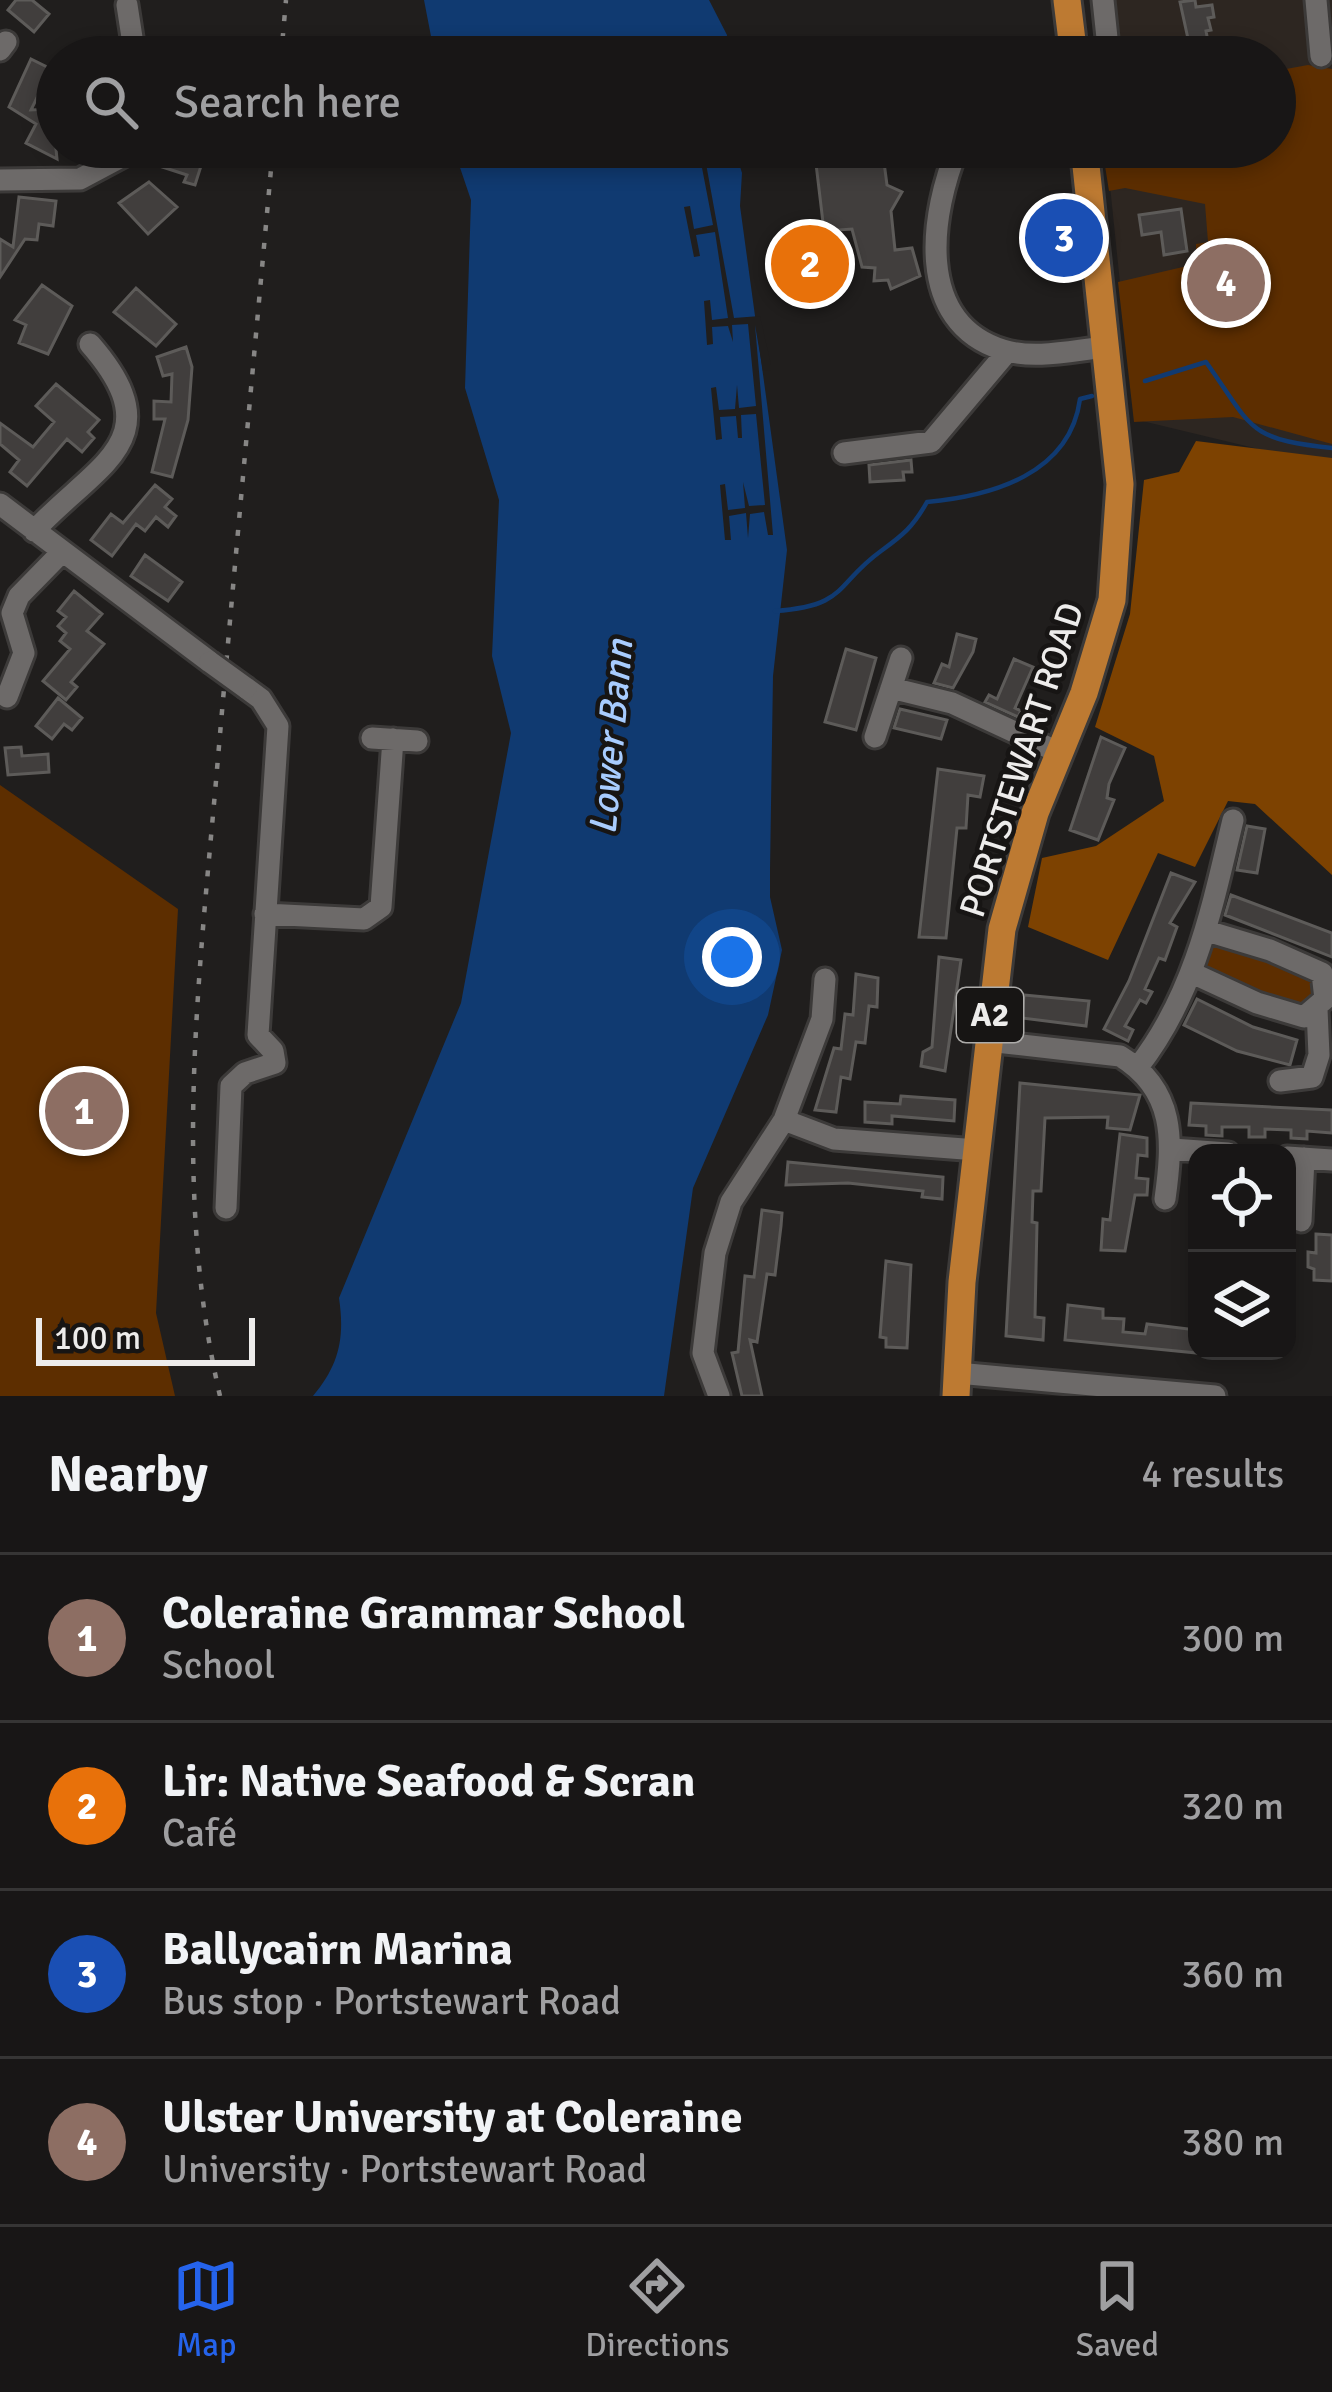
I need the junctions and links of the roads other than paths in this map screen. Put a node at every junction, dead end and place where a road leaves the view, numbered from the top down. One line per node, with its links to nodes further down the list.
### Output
1 (1067, 0): 6 (main road)
2 (1103, 0): 7 (street)
3 (1316, 0): 8 (street)
4 (127, 5): 5 (street)
5 (131, 36)
6 (1071, 36)
7 (1106, 36)
8 (1321, 56)
9 (101, 168): 12 (street)
10 (952, 168): 15 (street)
11 (1086, 168): 14 (main road, PORTSTEWART ROAD / A2)
12 (0, 180)
13 (90, 344): 18 (street)
14 (1106, 347): 15 (street); 25 (main road, PORTSTEWART ROAD / A2)
15 (1007, 352): 16 (street)
16 (844, 453)
17 (0, 504): 18 (street)
18 (34, 531): 19 (street)
19 (62, 552): 22 (street); 27 (street, bridge)
20 (901, 658): 21 (street)
21 (891, 688): 23 (street); 25 (street)
22 (7, 697)
23 (875, 736)
24 (417, 741): 27 (street)
25 (1060, 753): 32 (main road, PORTSTEWART ROAD / A2)
26 (1233, 820): 28 (street)
27 (266, 914): 42 (street)
28 (1207, 931): 29 (street); 31 (street)
29 (1192, 973): 31 (street); 33 (street)
30 (824, 980): 35 (street)
31 (1324, 1003): 34 (street)
32 (987, 1041): 33 (street); 37 (main road, PORTSTEWART ROAD / A2)
33 (1138, 1067): 36 (street)
34 (1280, 1081)
35 (784, 1120): 37 (street); 45 (street)
36 (1172, 1149): 38 (street); 41 (street)
37 (977, 1150): 44 (main road, PORTSTEWART ROAD / A2)
38 (1188, 1150)
39 (1296, 1157): 40 (street); 43 (street)
40 (1332, 1160)
41 (1165, 1199)
42 (226, 1208)
43 (1301, 1221)
44 (957, 1384): 46 (street)
45 (718, 1396)
46 (1215, 1396)

